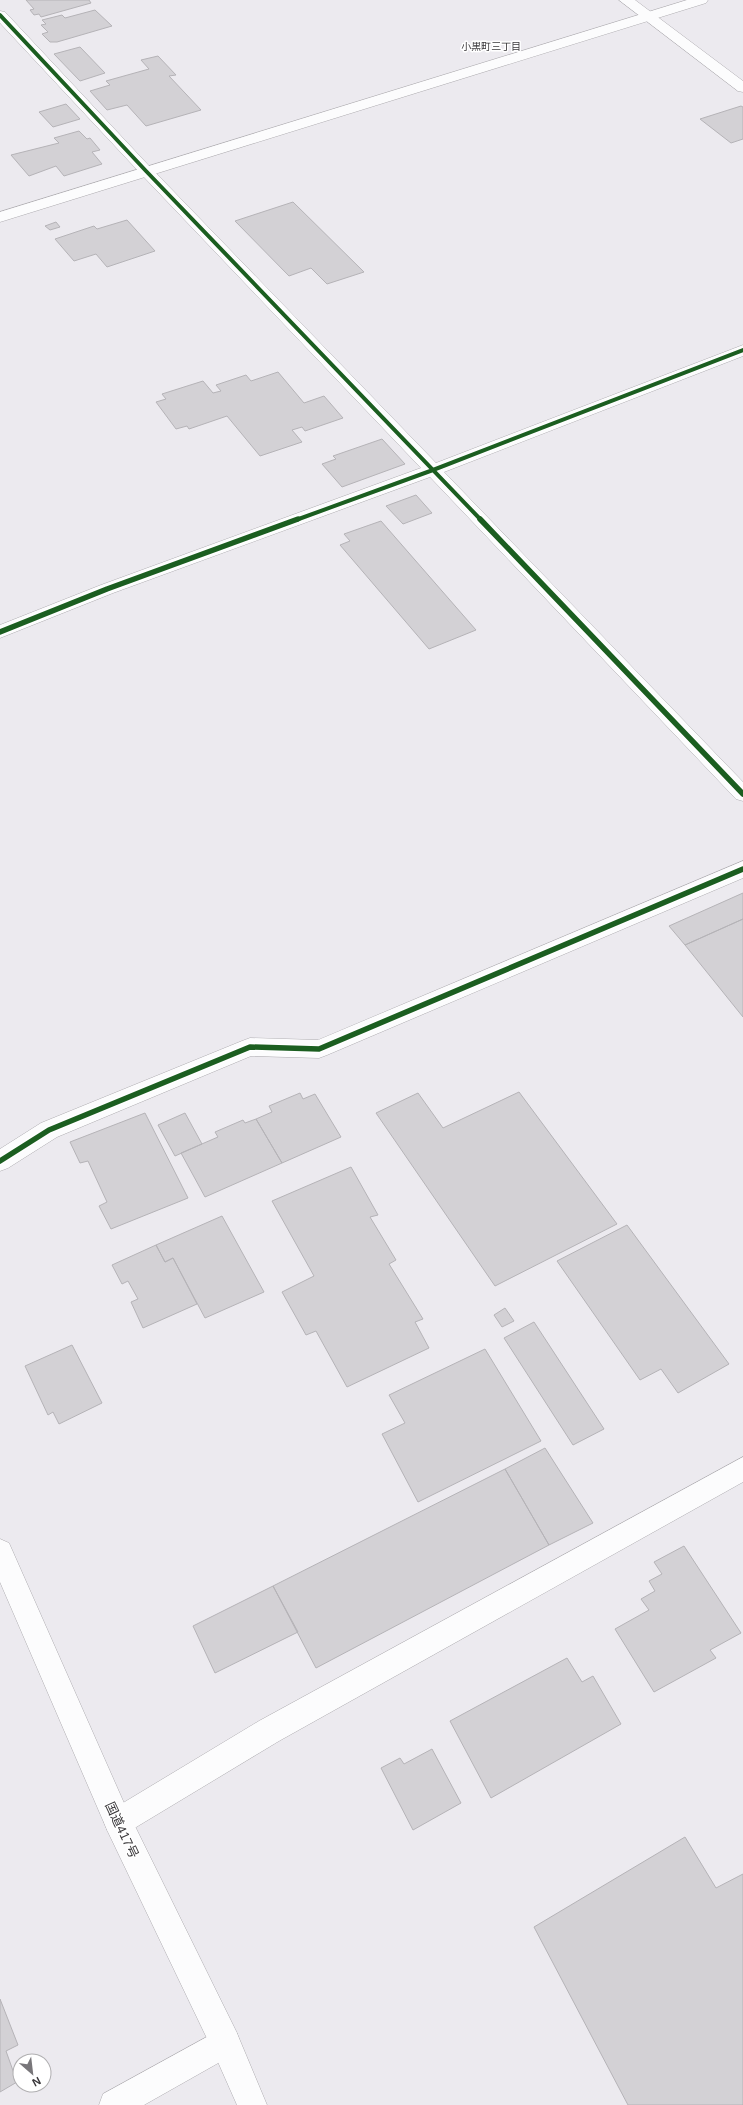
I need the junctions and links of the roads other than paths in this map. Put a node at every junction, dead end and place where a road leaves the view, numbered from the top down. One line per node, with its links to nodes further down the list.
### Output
1 (626, 0): 4 (main road)
2 (702, 0): 4 (main road)
3 (0, 15): 6 (main road)
4 (646, 16): 5 (main road); 6 (main road)
5 (743, 88)
6 (146, 171): 7 (main road); 9 (main road)
7 (0, 217)
8 (743, 350): 9 (main road)
9 (433, 470): 10 (main road); 11 (main road)
10 (0, 632)
11 (743, 794)
12 (743, 869): 13 (main road)
13 (0, 1160)
14 (743, 1469): 16 (main road)
15 (0, 1552): 16 (main road, 国道417号)
16 (118, 1822): 17 (main road, 国道417号)
17 (225, 2042): 18 (main road); 19 (main road, 国道417号)
18 (114, 2105)
19 (252, 2105)

